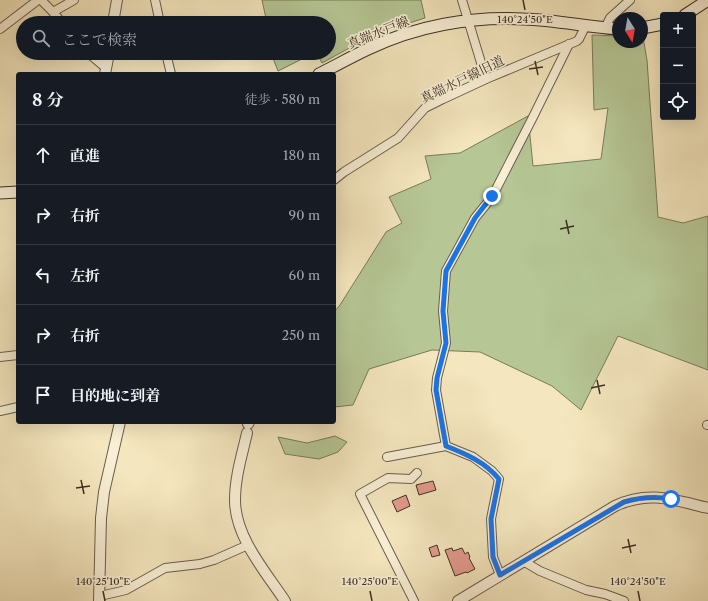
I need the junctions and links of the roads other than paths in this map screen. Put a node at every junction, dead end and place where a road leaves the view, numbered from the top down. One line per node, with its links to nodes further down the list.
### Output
1 (39, 0): 8 (street); 10 (street)
2 (74, 0): 8 (street)
3 (117, 0): 12 (street)
4 (155, 0): 13 (street)
5 (462, 0): 15 (street)
6 (630, 0): 19 (street)
7 (708, 0): 9 (main road)
8 (53, 12): 11 (street)
9 (689, 12)
10 (17, 16)
11 (56, 16)
12 (114, 16)
13 (158, 16)
14 (16, 17): 20 (street)
15 (469, 20): 16 (main road, 真端水戸線); 28 (main road, 真端水戸線); 29 (street)
16 (586, 25): 19 (main road, 真端水戸線); 22 (street, 真端水戸線旧道)
17 (660, 25): 18 (main road)
18 (648, 27)
19 (605, 28): 21 (main road, 真端水戸線)
20 (0, 29)
21 (612, 29)
22 (569, 44): 29 (street, 真端水戸線旧道); 39 (street)
23 (95, 60): 26 (street)
24 (107, 60): 26 (street)
25 (168, 60): 27 (street)
26 (106, 71)
27 (170, 72)
28 (323, 72)
29 (486, 79): 30 (street, 真端水戸線旧道)
30 (336, 178)
31 (16, 192): 32 (main road)
32 (0, 193)
33 (16, 355): 34 (street)
34 (0, 357)
35 (16, 407): 36 (street)
36 (0, 411)
37 (120, 424): 46 (street)
38 (248, 426): 43 (street)
39 (446, 446): 40 (street); 45 (street)
40 (387, 457)
41 (417, 472): 48 (street)
42 (708, 508): 44 (street)
43 (248, 545): 46 (street); 47 (street)
44 (522, 561): 45 (street); 50 (street)
45 (500, 575): 49 (street)
46 (99, 598)
47 (285, 601)
48 (414, 601)
49 (458, 601)
50 (624, 601)

